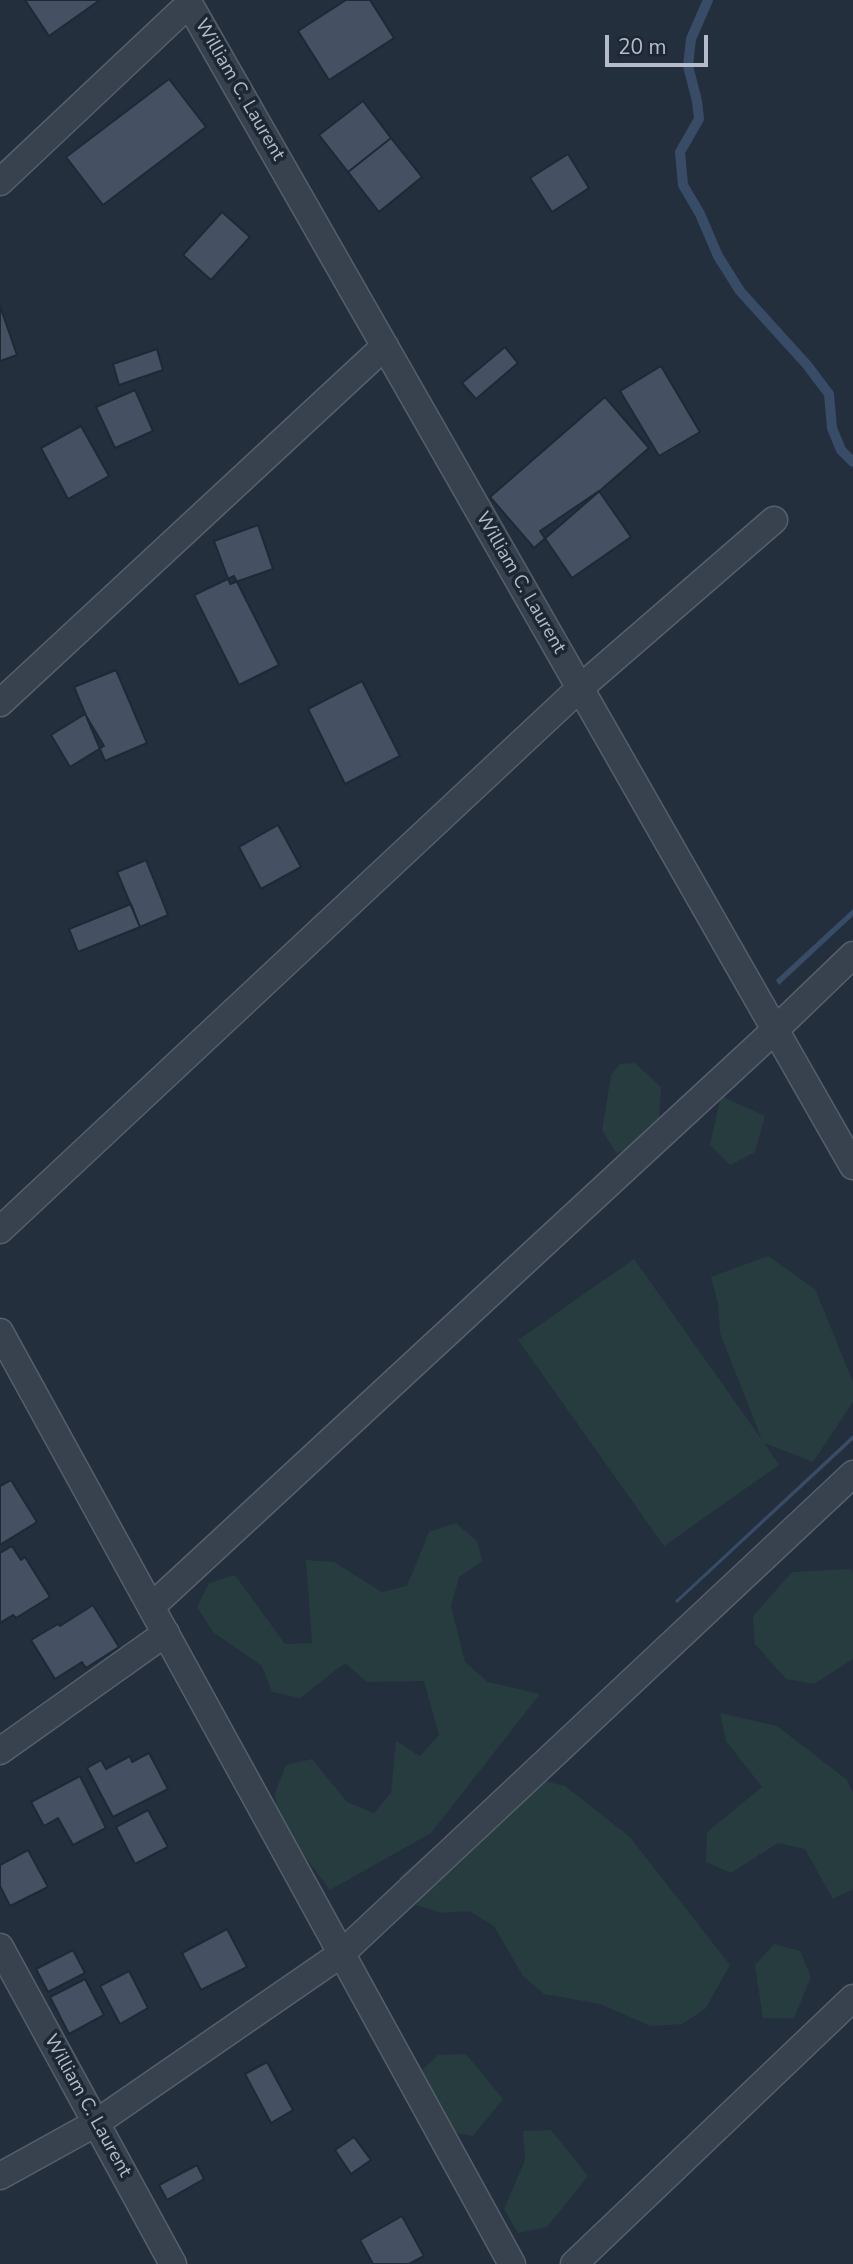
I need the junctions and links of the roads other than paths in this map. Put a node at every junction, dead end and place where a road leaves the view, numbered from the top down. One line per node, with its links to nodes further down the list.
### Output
1 (188, 2): 2 (street); 3 (street, William C. Laurent)
2 (0, 182)
3 (385, 346): 5 (street, William C. Laurent); 6 (street)
4 (774, 520): 5 (street)
5 (580, 688): 8 (street, William C. Laurent); 10 (street)
6 (0, 704)
7 (853, 955): 8 (street)
8 (775, 1030): 9 (street, William C. Laurent); 13 (street)
9 (853, 1166)
10 (0, 1230)
11 (0, 1332): 13 (street)
12 (853, 1474): 17 (street)
13 (151, 1607): 14 (street)
14 (166, 1633): 15 (street); 17 (street)
15 (0, 1751)
16 (0, 1947): 19 (street, William C. Laurent)
17 (341, 1954): 19 (street); 22 (street)
18 (853, 1998): 23 (street)
19 (96, 2123): 20 (street); 21 (street, William C. Laurent)
20 (0, 2176)
21 (173, 2264)
22 (512, 2264)
23 (574, 2264)

